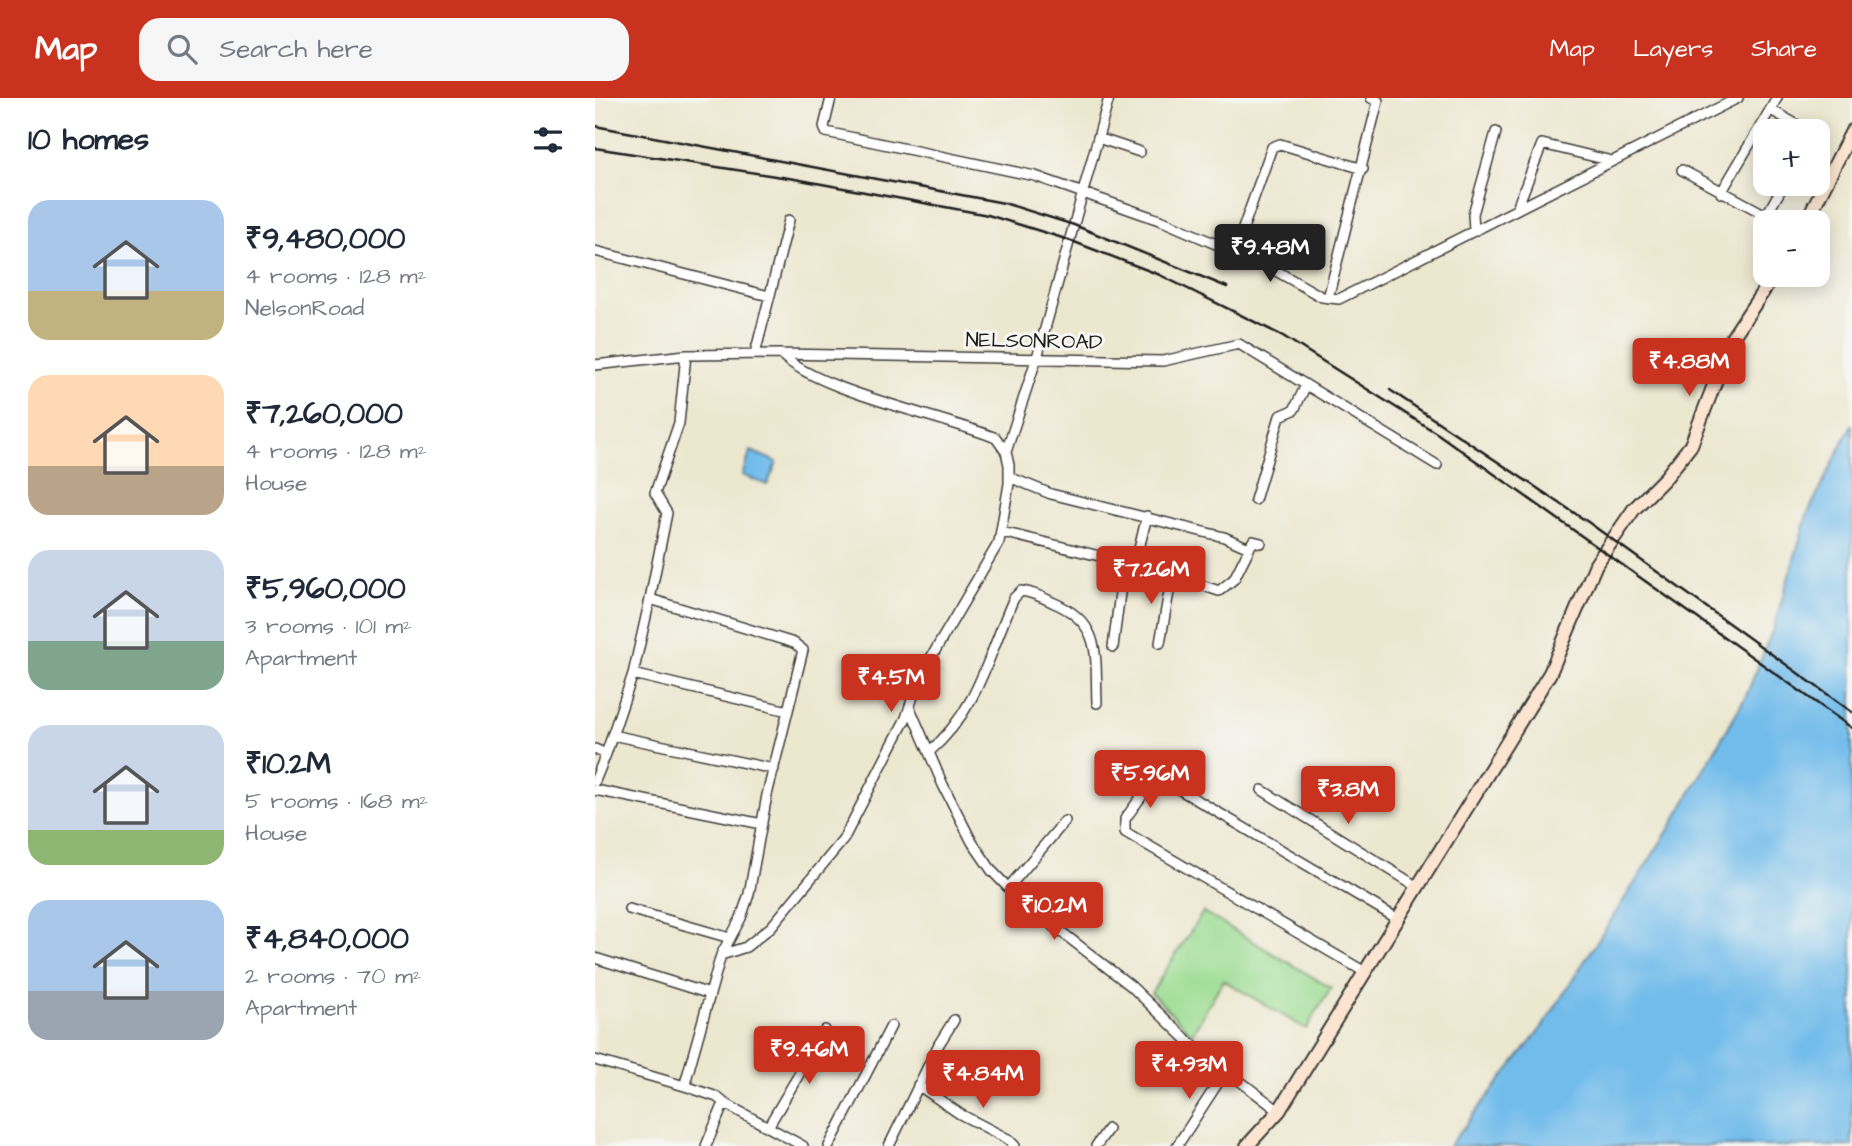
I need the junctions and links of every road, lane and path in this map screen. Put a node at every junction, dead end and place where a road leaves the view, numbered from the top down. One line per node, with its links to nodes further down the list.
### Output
1 (831, 98): 15 (street)
2 (1109, 98): 10 (street)
3 (1738, 98): 12 (street)
4 (1777, 98): 6 (street)
5 (1376, 99): 13 (street)
6 (1771, 110): 7 (street); 16 (street)
7 (1787, 119)
8 (1852, 131): 19 (main road)
9 (1496, 132): 21 (street)
10 (1098, 138): 11 (street); 15 (street)
11 (1140, 152)
12 (1612, 160): 18 (street); 18 (street)
13 (1363, 169): 23 (street); 26 (street)
14 (1682, 170): 16 (street)
15 (1082, 192): 23 (street); 30 (street)
16 (1721, 193): 17 (street)
17 (1777, 196)
18 (1517, 208): 21 (street)
19 (1813, 210)
20 (789, 220): 25 (street)
21 (1474, 230): 26 (street)
22 (595, 251): 25 (street)
23 (1235, 251): 26 (street)
24 (1766, 287): 60 (main road)
25 (769, 296): 27 (street)
26 (1328, 298)
27 (755, 354): 28 (street, NELSONROAD); 29 (street, NELSONROAD)
28 (781, 354): 30 (street, NELSONROAD); 33 (street)
29 (686, 355): 31 (street, NELSONROAD); 43 (street)
30 (1036, 359): 32 (street, NELSONROAD); 33 (street)
31 (595, 366)
32 (1306, 385): 34 (street, NELSONROAD); 36 (street)
33 (1006, 452): 35 (street)
34 (1437, 466)
35 (1009, 477): 37 (street); 38 (street)
36 (1255, 500)
37 (1147, 516): 40 (street); 41 (street)
38 (1002, 532): 41 (street); 48 (street)
39 (1261, 543): 40 (street)
40 (1249, 548): 42 (street)
41 (1130, 563): 42 (street); 45 (street)
42 (1172, 575): 44 (street)
43 (650, 598): 46 (street); 49 (street)
44 (1160, 643)
45 (1113, 647)
46 (633, 674): 49 (street); 50 (street)
47 (1097, 703): 52 (street)
48 (911, 708): 52 (street); 65 (street)
49 (788, 711): 54 (street)
50 (612, 735): 53 (street); 54 (street)
51 (595, 749): 53 (street)
52 (929, 752): 61 (street)
53 (606, 754): 55 (street)
54 (774, 769): 59 (street)
55 (595, 781)
56 (595, 790): 59 (street)
57 (1262, 790): 60 (street)
58 (1065, 821): 61 (street)
59 (762, 824): 64 (street)
60 (1418, 887): 63 (main road)
61 (1008, 888): 73 (street)
62 (629, 909): 64 (street)
63 (1398, 919): 67 (main road); 67 (street)
64 (730, 938): 65 (street)
65 (721, 955): 68 (street)
66 (595, 958): 68 (street)
67 (1365, 972): 77 (main road)
68 (710, 994): 75 (street)
69 (954, 1020): 74 (street)
70 (891, 1026): 82 (street)
71 (825, 1030): 78 (street)
72 (595, 1060): 75 (street)
73 (1226, 1072): 77 (street); 86 (street)
74 (918, 1085): 83 (street); 84 (street)
75 (688, 1087): 76 (street)
76 (724, 1103): 78 (street); 80 (street)
77 (1279, 1111): 87 (main road)
78 (768, 1127): 81 (street)
79 (1108, 1129): 85 (street)
80 (706, 1146)
81 (803, 1146)
82 (829, 1146)
83 (889, 1146)
84 (1015, 1146)
85 (1096, 1146)
86 (1177, 1146)
87 (1247, 1146)

